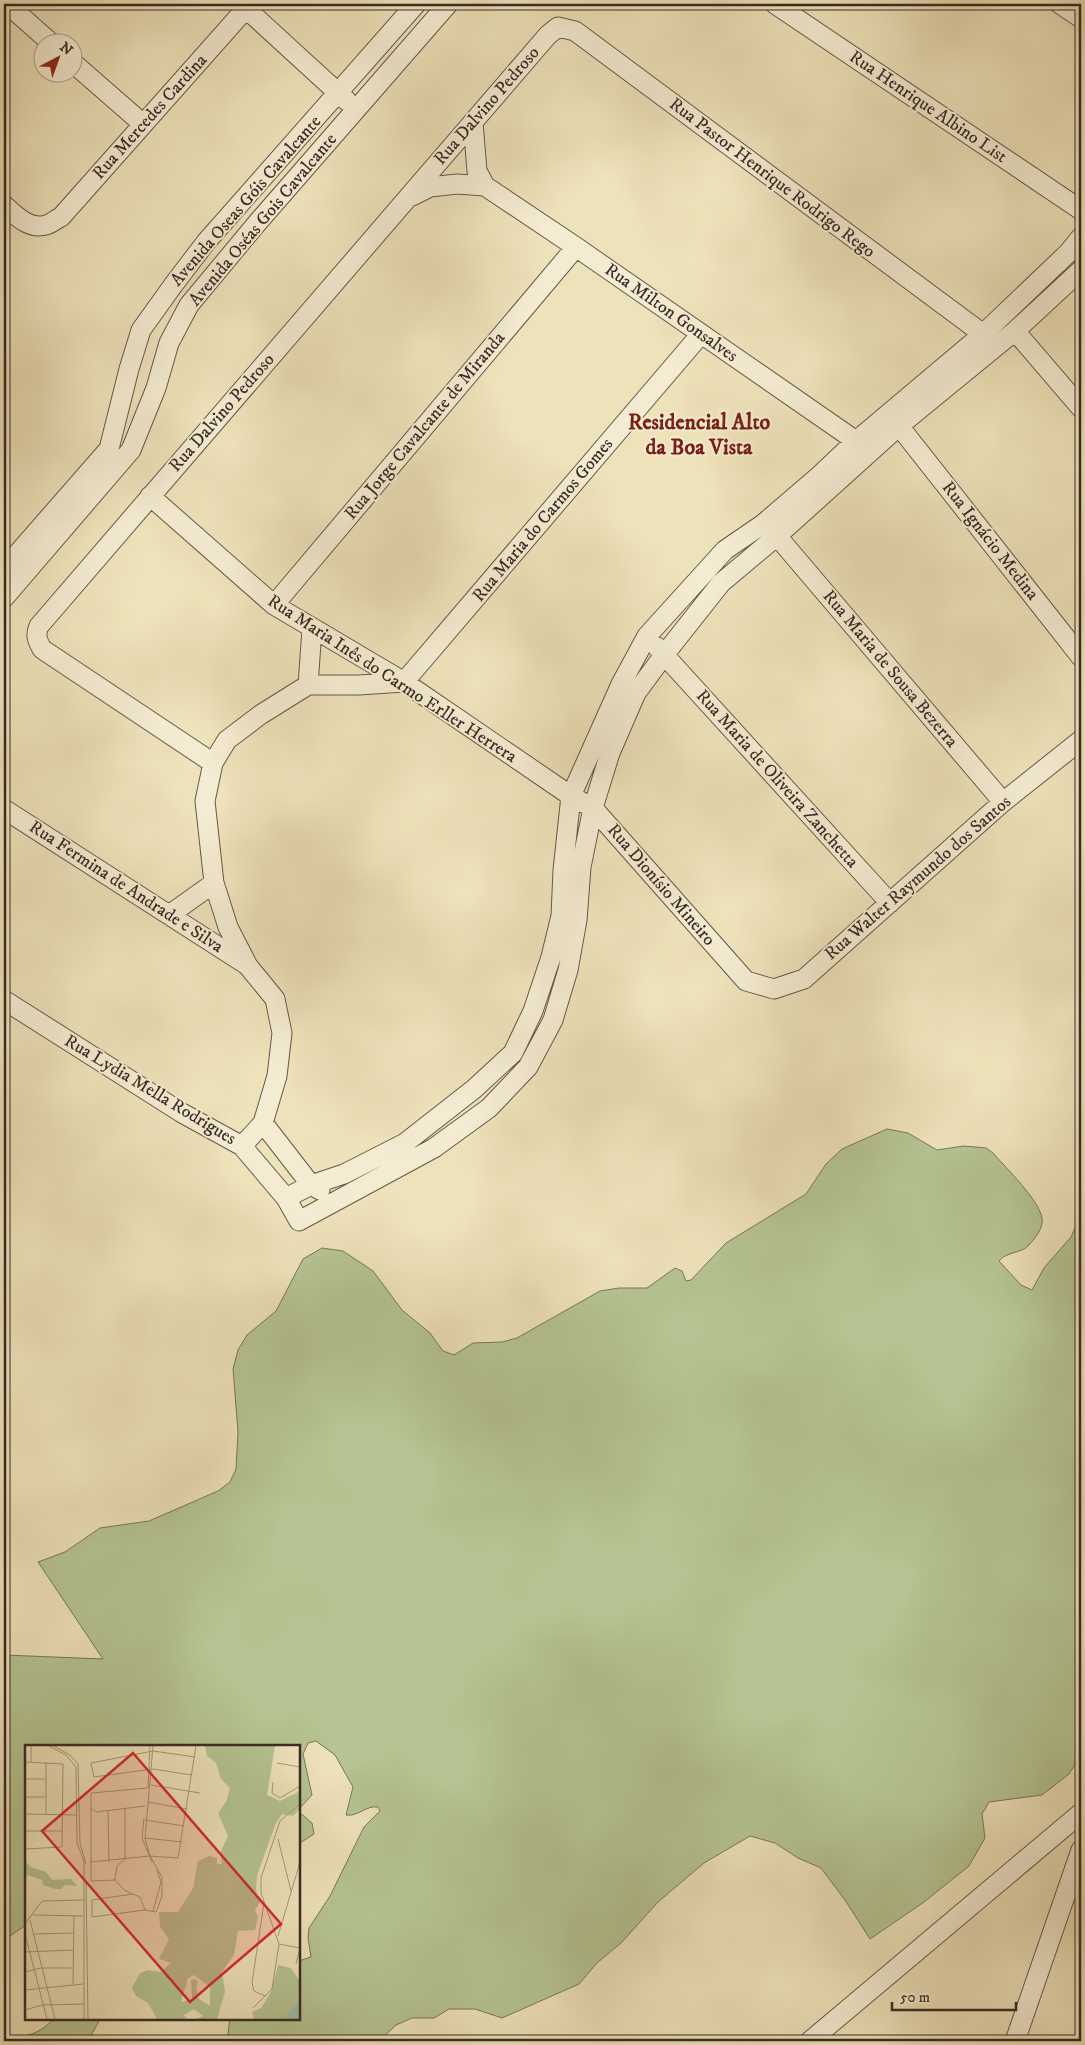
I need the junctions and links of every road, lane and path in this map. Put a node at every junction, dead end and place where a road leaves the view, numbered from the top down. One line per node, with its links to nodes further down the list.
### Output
1 (7, 4): 9 (street)
2 (416, 4): 11 (street, Avenida Oseas Góis Cavalcante)
3 (448, 4): 12 (street, Avenida Oséas Gois Cavalcante)
4 (775, 4): 18 (street, Rua Henrique Albino List)
5 (1060, 4): 7 (street)
6 (246, 5): 11 (street); 14 (street, Rua Mercedes Cardina)
7 (1081, 18)
8 (558, 27): 13 (street, Rua Dalvino Pedroso); 24 (street, Rua Pastor Henrique Rodrigo Rego)
9 (39, 32)
10 (82, 71): 14 (street)
11 (339, 93): 12 (street); 30 (street, Avenida Oseas Góis Cavalcante)
12 (356, 110): 31 (street, Avenida Oséas Gois Cavalcante)
13 (473, 122): 15 (street); 16 (street, Rua Dalvino Pedroso)
14 (143, 124): 17 (street, Rua Mercedes Cardina)
15 (485, 186): 16 (street, Rua Milton Gonsalves); 20 (street, Rua Milton Gonsalves)
16 (409, 198): 28 (street, Rua Dalvino Pedroso)
17 (4, 205)
18 (1081, 210)
19 (1081, 237): 24 (street)
20 (576, 247): 23 (street, Rua Milton Gonsalves); 32 (street, Rua Jorge Cavalcante de Miranda)
21 (1081, 270): 22 (street)
22 (1015, 331): 25 (street); 26 (street)
23 (701, 334): 27 (street, Rua Milton Gonsalves); 37 (street, Rua Maria do Carmos Gomes)
24 (983, 334): 27 (street)
25 (1081, 408)
26 (899, 426): 29 (street); 36 (street, Rua Ignácio Medina)
27 (856, 441): 29 (street)
28 (150, 496): 32 (street, Rua Maria Inês do Carmo Erller Herrera); 40 (street, Rua Dalvino Pedroso)
29 (770, 530): 34 (street); 35 (street); 42 (street, Rua Maria de Sousa Bezerra)
30 (4, 569)
31 (4, 598)
32 (274, 605): 33 (street, Rua Maria Inês do Carmo Erller Herrera)
33 (312, 629): 37 (street, Rua Maria Inês do Carmo Erller Herrera); 38 (street)
34 (647, 636): 35 (street, Rua Maria de Oliveira Zanchetta); 41 (street)
35 (664, 655): 43 (street); 46 (street, Rua Maria de Oliveira Zanchetta)
36 (1081, 656)
37 (404, 682): 38 (street); 41 (street, Rua Maria Inês do Carmo Erller Herrera)
38 (308, 686): 40 (street)
39 (1081, 740): 42 (street, Rua Walter Raymundo dos Santos)
40 (213, 763): 45 (street)
41 (572, 796): 43 (street, Rua Dionísio Mineiro); 53 (street)
42 (1004, 802): 46 (street, Rua Walter Raymundo dos Santos)
43 (593, 808): 49 (street, Rua Dionísio Mineiro); 55 (street)
44 (4, 809): 47 (street, Rua Fermina de Andrade e Silva)
45 (214, 883): 47 (street); 48 (street)
46 (890, 903): 49 (street, Rua Walter Raymundo dos Santos)
47 (168, 915): 48 (street, Rua Fermina de Andrade e Silva)
48 (248, 966): 51 (street)
49 (746, 981)
50 (4, 1000): 52 (street, Rua Lydia Mella Rodrigues)
51 (263, 1123): 52 (street); 53 (street)
52 (242, 1146): 54 (street, Rua Lydia Mella Rodrigues)
53 (311, 1185): 54 (street); 55 (street)
54 (286, 1198): 55 (street, Rua Lydia Mella Rodrigues)
55 (340, 1200)
56 (1081, 1813): 58 (street)
57 (1081, 1850): 59 (street)
58 (810, 2041)
59 (1015, 2041)

